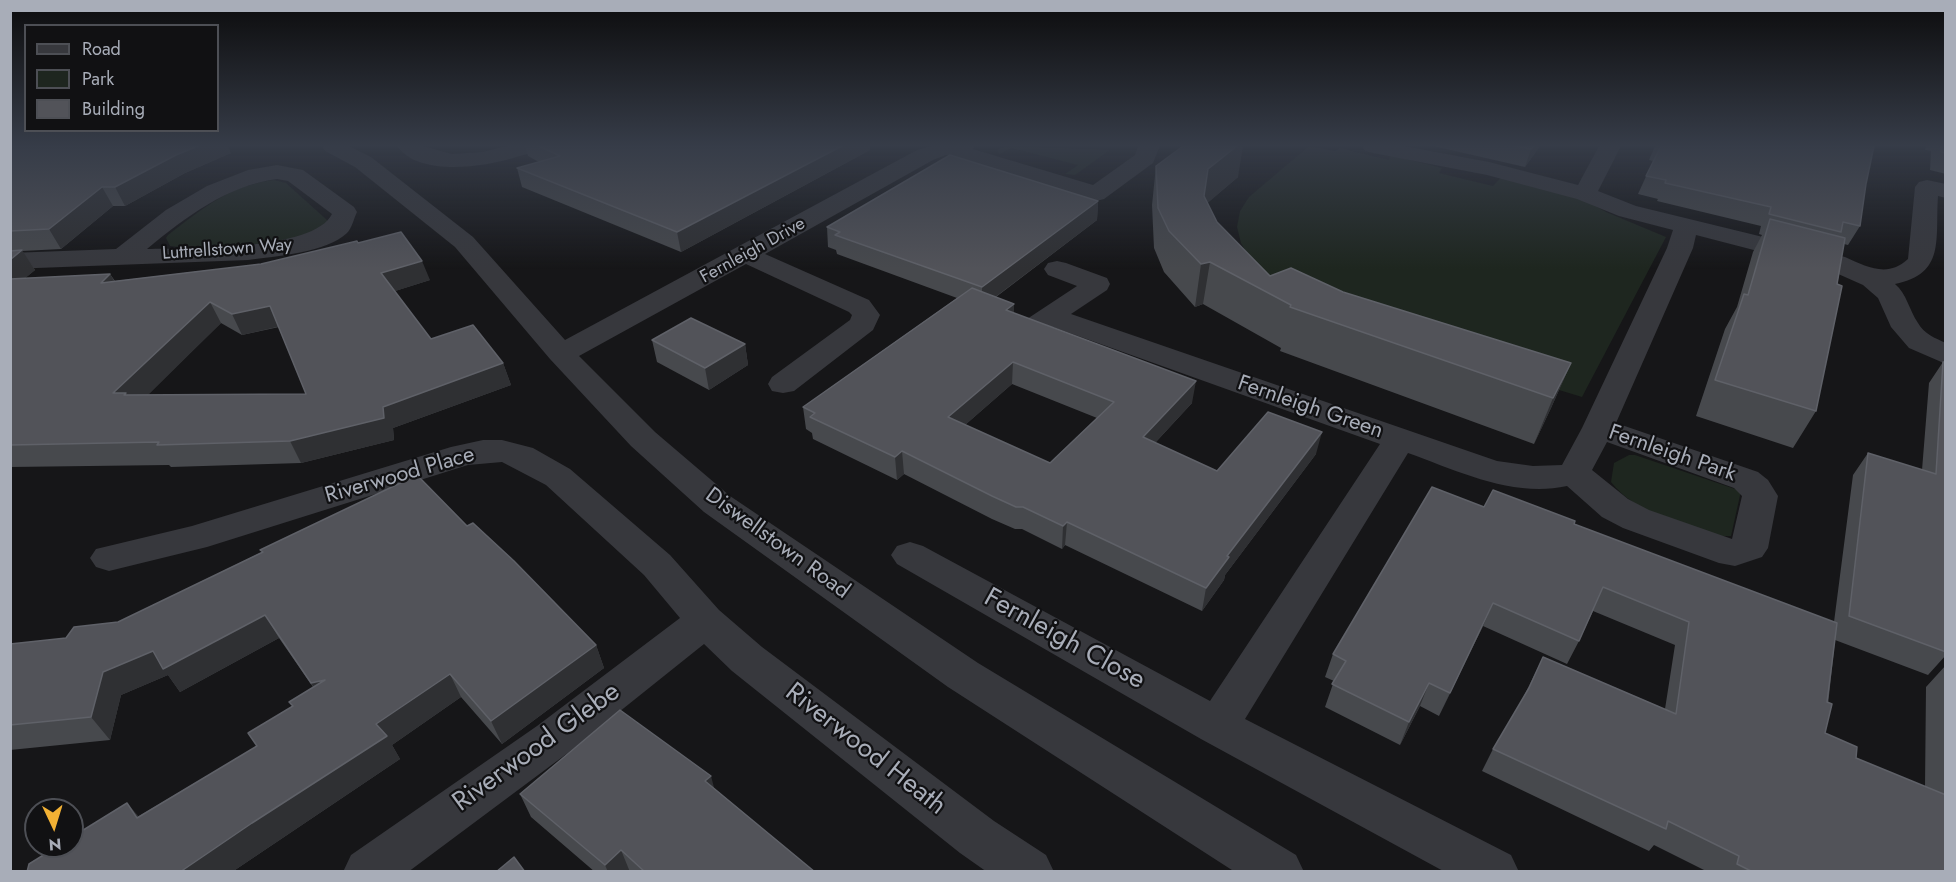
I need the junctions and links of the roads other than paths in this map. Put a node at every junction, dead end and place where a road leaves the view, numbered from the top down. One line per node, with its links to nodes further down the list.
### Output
1 (225, 187): 15 (street, Luttrellstown Way)
2 (311, 187): 15 (street, Luttrellstown Way)
3 (395, 187): 19 (street, Diswellstown Road)
4 (874, 187): 14 (street, Fernleigh Drive)
5 (1073, 187): 6 (street)
6 (1105, 187)
7 (1559, 187): 12 (street)
8 (1589, 187): 12 (street)
9 (1927, 187): 18 (street)
10 (1928, 187): 11 (street)
11 (1946, 191)
12 (1585, 194): 13 (street)
13 (1686, 226): 18 (street); 22 (street, Fernleigh Park)
14 (747, 255): 19 (street, Fernleigh Drive); 21 (street)
15 (123, 257): 16 (street, Luttrellstown Way)
16 (10, 261)
17 (1057, 269): 23 (street, Fernleigh Green)
18 (1872, 279): 20 (street)
19 (560, 353): 31 (street, Diswellstown Road)
20 (1946, 355)
21 (783, 384)
22 (1598, 428): 24 (street, Fernleigh Park); 24 (street, Fernleigh Park)
23 (1400, 440): 24 (street, Fernleigh Green); 28 (street)
24 (1574, 473)
25 (910, 555): 28 (street, Fernleigh Close)
26 (109, 558): 27 (street, Riverwood Place)
27 (705, 621): 29 (street, Riverwood Glebe); 30 (street, Riverwood Heath)
28 (1217, 726): 32 (street, Fernleigh Close)
29 (368, 872)
30 (1029, 872)
31 (1279, 872)
32 (1494, 872)

